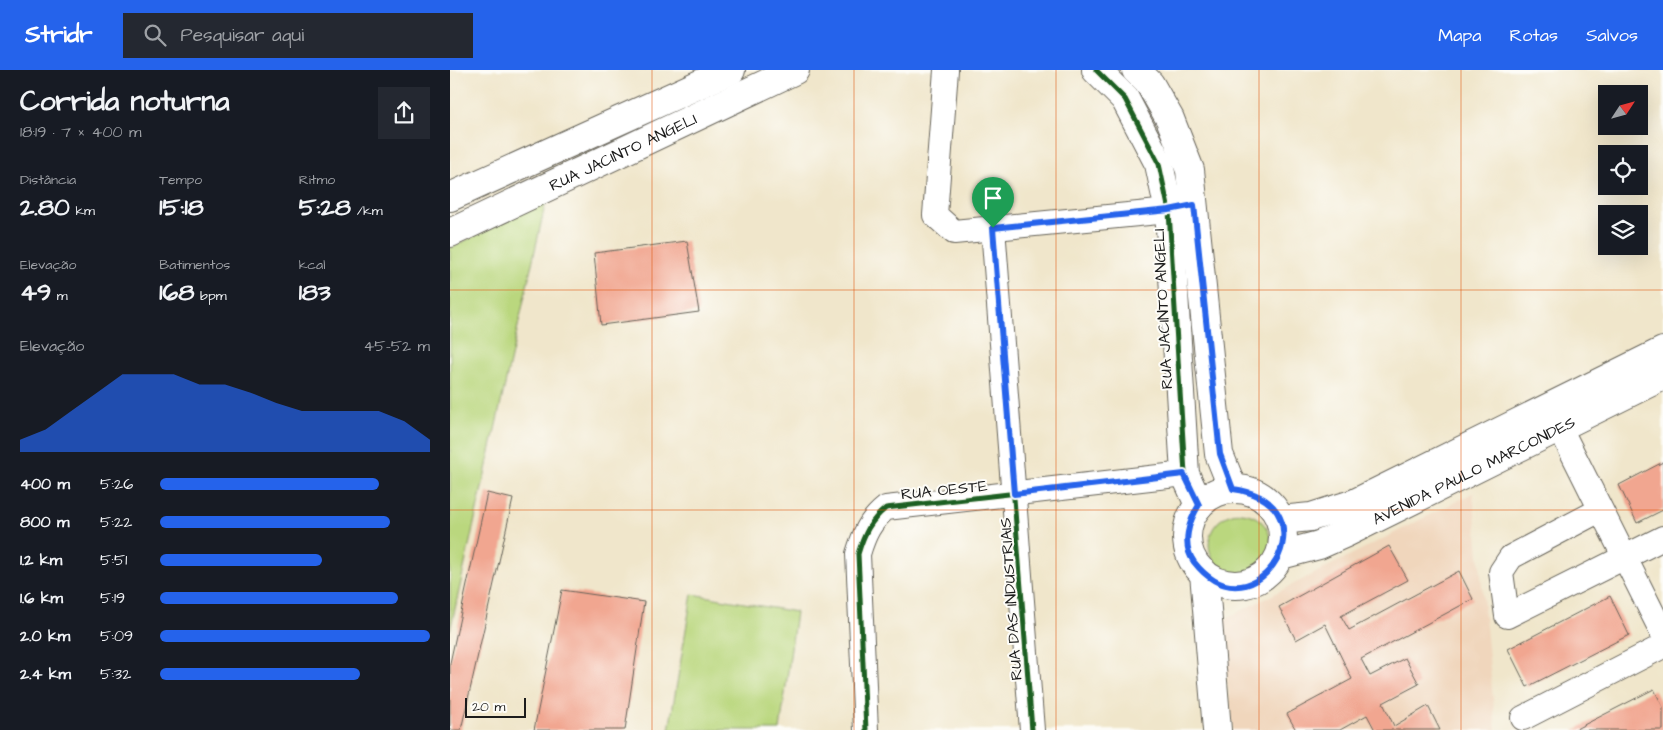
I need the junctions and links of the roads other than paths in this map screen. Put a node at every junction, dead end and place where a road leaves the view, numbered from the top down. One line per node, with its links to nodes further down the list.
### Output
1 (731, 70): 6 (street, RUA JACINTO ANGELI)
2 (795, 70): 7 (street, RUA JACINTO ANGELI)
3 (946, 70): 10 (street)
4 (1096, 70): 9 (street, RUA JACINTO ANGELI)
5 (1136, 70): 9 (street, RUA JACINTO ANGELI)
6 (628, 116): 7 (street); 8 (street, RUA JACINTO ANGELI)
7 (641, 141): 11 (street, RUA JACINTO ANGELI)
8 (450, 197)
9 (1182, 208): 10 (street); 15 (street, RUA JACINTO ANGELI); 16 (street, RUA JACINTO ANGELI)
10 (993, 228): 17 (street, RUA DAS INDUSTRIAIS)
11 (450, 233)
12 (1663, 351): 20 (street, AVENIDA PAULO MARCONDES)
13 (1663, 376): 14 (street, AVENIDA PAULO MARCONDES)
14 (1560, 428): 19 (street); 22 (street, AVENIDA PAULO MARCONDES)
15 (1184, 474): 17 (street, RUA OESTE); 18 (street, RUA JACINTO ANGELI)
16 (1233, 489): 18 (street); 20 (street)
17 (1014, 494): 28 (street, RUA OESTE); 29 (street, RUA DAS INDUSTRIAIS)
18 (1199, 505): 24 (street)
19 (1600, 510): 23 (street); 23 (street)
20 (1280, 520): 22 (street)
21 (1663, 538): 23 (street)
22 (1280, 555): 24 (street)
23 (1623, 558): 25 (street)
24 (1204, 574): 30 (street)
25 (1663, 634)
26 (1663, 646): 27 (street)
27 (1523, 718)
28 (866, 730)
29 (1032, 730)
30 (1217, 730)

